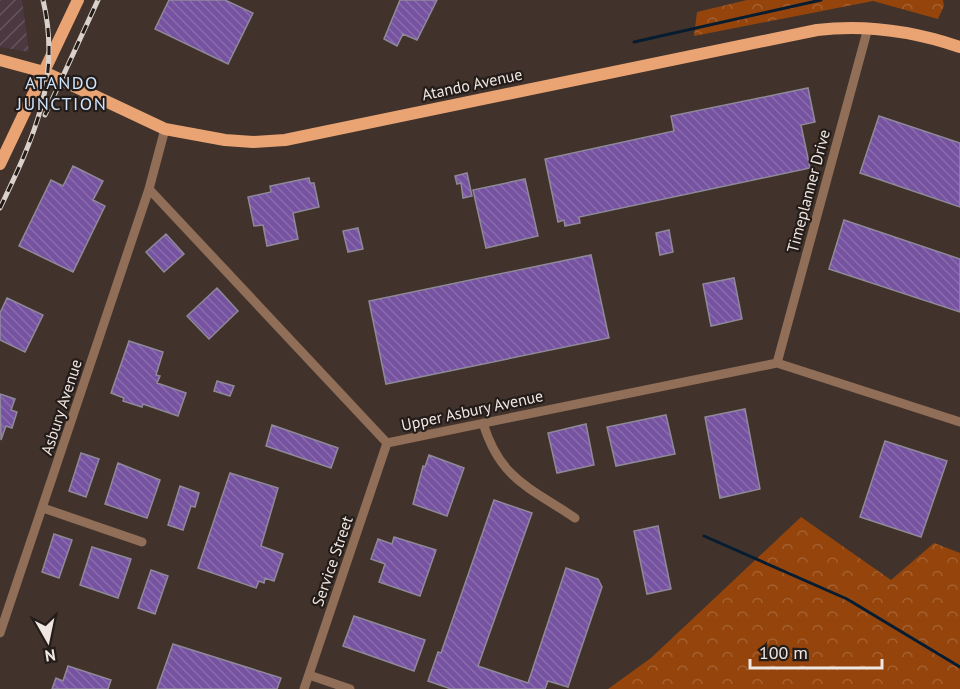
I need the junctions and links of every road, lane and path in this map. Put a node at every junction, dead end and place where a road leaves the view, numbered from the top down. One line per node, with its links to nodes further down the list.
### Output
1 (78, 0): 5 (main road)
2 (868, 28): 3 (main road, Atando Avenue); 6 (main road, Atando Avenue); 9 (street, Timeplanner Drive)
3 (960, 47)
4 (0, 60): 5 (main road, Atando Avenue)
5 (44, 72): 6 (main road, Atando Avenue); 7 (main road)
6 (165, 129): 8 (street)
7 (0, 164)
8 (149, 189): 12 (street, Upper Asbury Avenue); 13 (street, Asbury Avenue)
9 (777, 363): 10 (street, Upper Asbury Avenue); 11 (street, Upper Asbury Avenue)
10 (960, 422)
11 (483, 423): 12 (street, Upper Asbury Avenue); 14 (street)
12 (387, 443): 17 (street, Service Street)
13 (43, 508): 15 (street); 16 (street, Asbury Avenue)
14 (575, 518)
15 (142, 542)
16 (0, 633)
17 (309, 675): 18 (street, Service Street); 19 (street)
18 (304, 689)
19 (350, 689)

